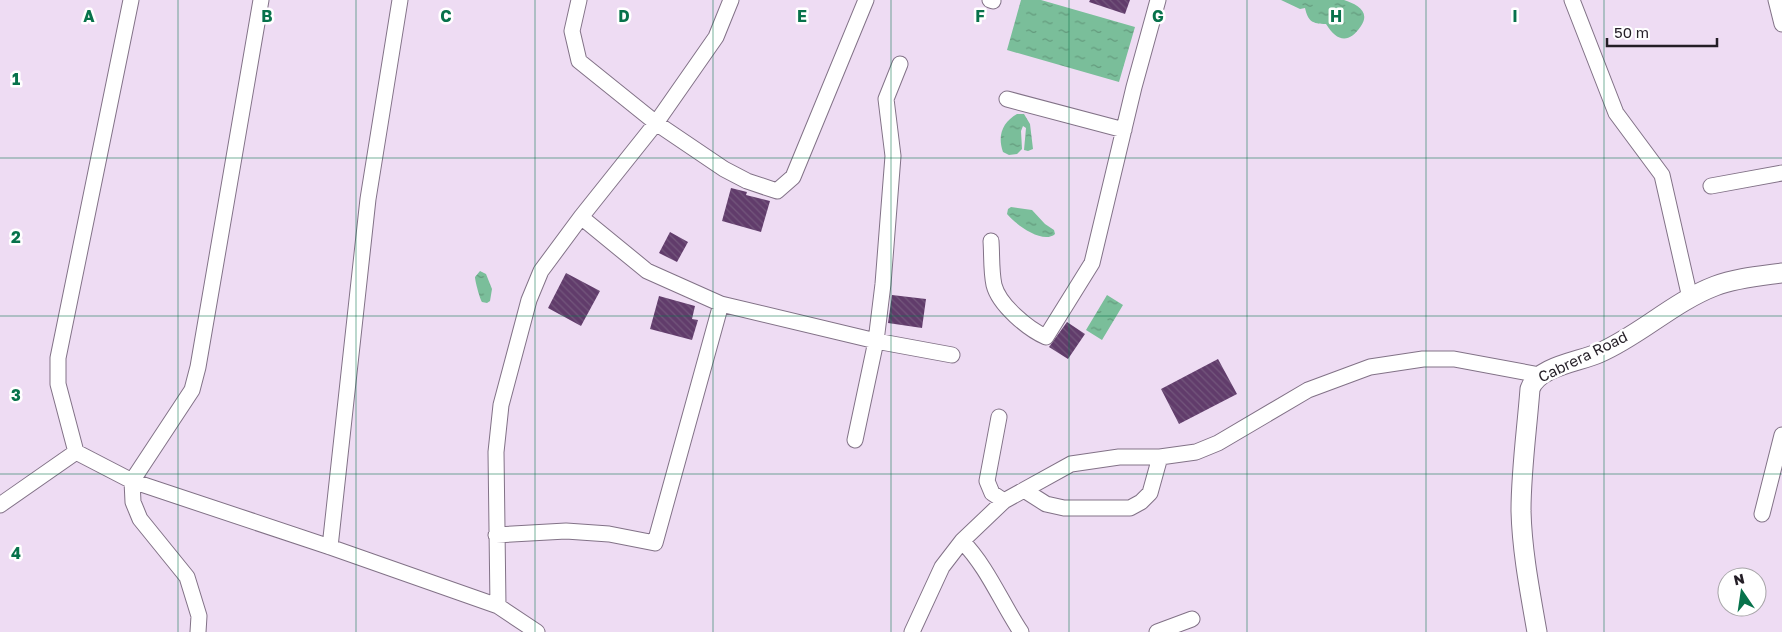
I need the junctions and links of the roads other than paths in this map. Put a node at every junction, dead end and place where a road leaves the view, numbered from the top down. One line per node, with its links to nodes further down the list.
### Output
1 (131, 0): 28 (street)
2 (261, 0): 30 (street)
3 (400, 0): 37 (street)
4 (579, 0): 13 (street)
5 (731, 0): 13 (street)
6 (866, 0): 13 (street)
7 (1158, 0): 14 (street)
8 (1572, 0): 20 (street)
9 (1776, 0): 10 (street)
10 (1782, 24)
11 (900, 64): 22 (street)
12 (1007, 98): 14 (street)
13 (656, 124): 17 (street)
14 (1124, 130): 18 (street)
15 (1782, 173): 16 (street)
16 (1712, 186)
17 (581, 217): 21 (street); 35 (street)
18 (991, 241)
19 (1782, 273): 20 (main road, Cabrera Road)
20 (1690, 298): 24 (main road, Cabrera Road)
21 (721, 304): 22 (street); 35 (street)
22 (876, 341): 23 (street); 27 (street)
23 (952, 354)
24 (1540, 375): 29 (street); 45 (main road, Cabrera Road)
25 (998, 417): 32 (street)
26 (1782, 435): 34 (street)
27 (855, 440)
28 (76, 452): 30 (street); 33 (street)
29 (1160, 457): 31 (street); 31 (street)
30 (132, 482): 37 (street); 40 (street)
31 (1024, 490): 32 (street)
32 (1004, 501): 36 (street)
33 (0, 505)
34 (1762, 514)
35 (496, 535): 38 (street)
36 (962, 541): 42 (street); 43 (street)
37 (330, 547): 38 (street)
38 (498, 606): 41 (street)
39 (1192, 618): 44 (street)
40 (198, 632)
41 (537, 632)
42 (912, 632)
43 (1021, 632)
44 (1157, 632)
45 (1537, 632)

